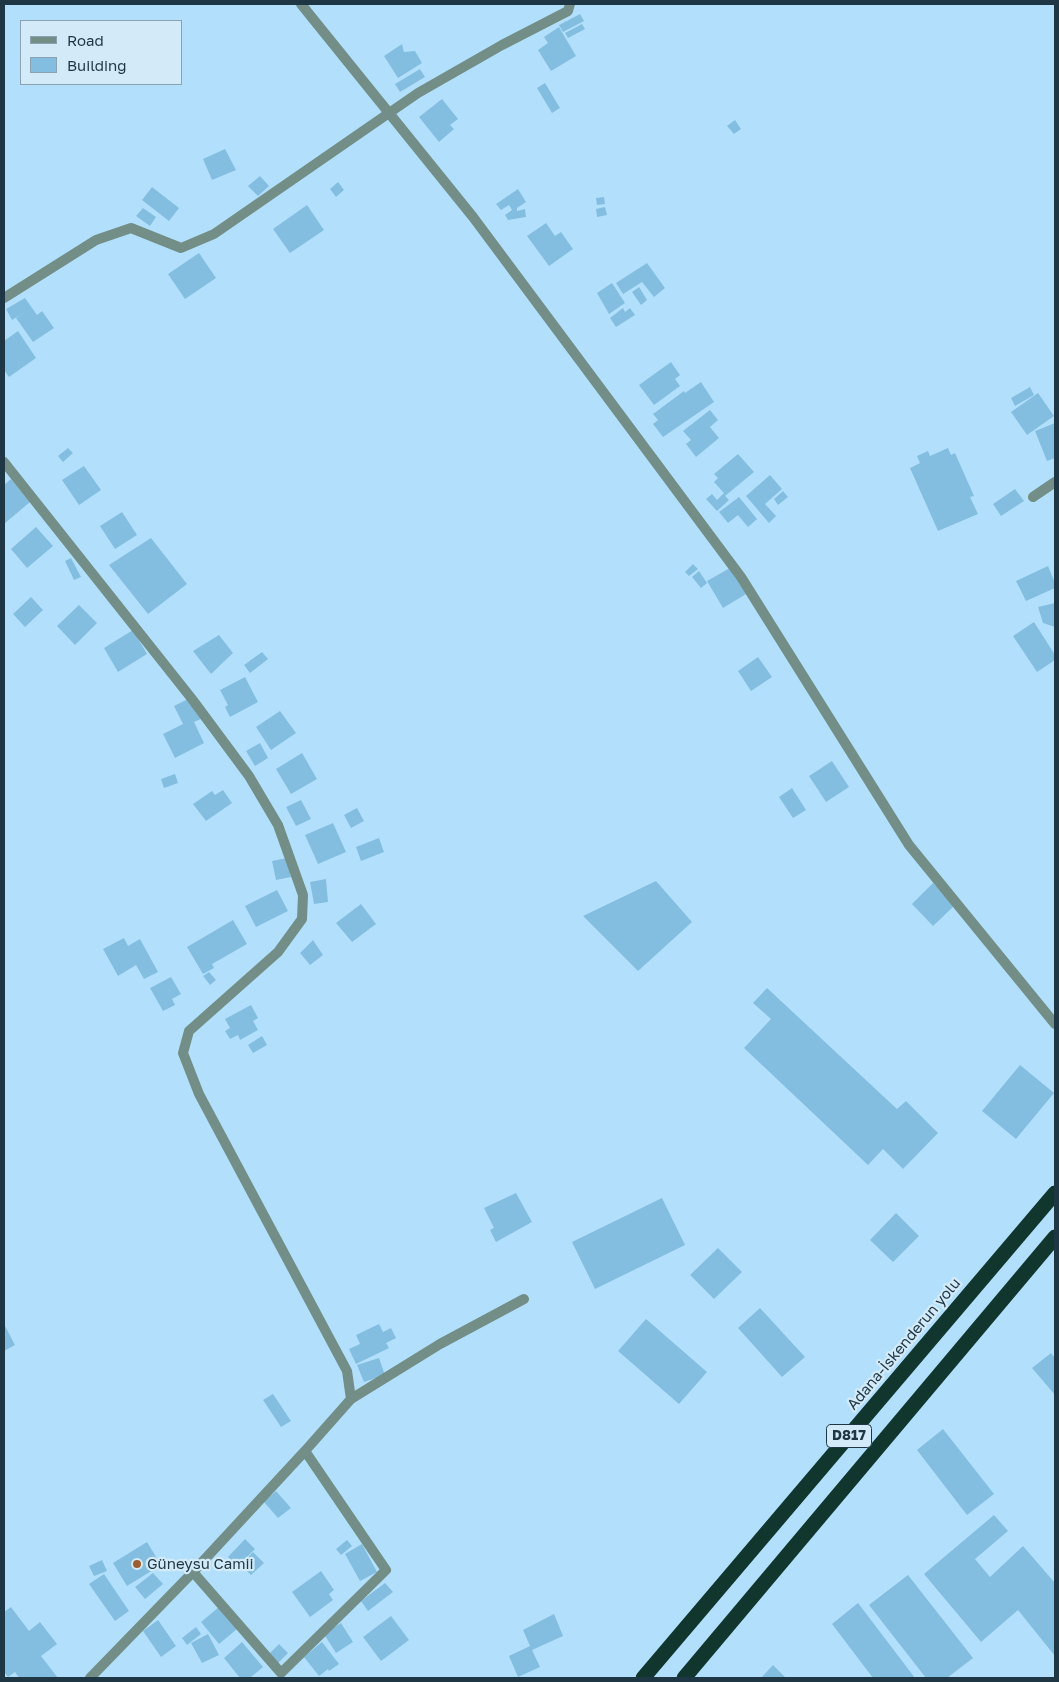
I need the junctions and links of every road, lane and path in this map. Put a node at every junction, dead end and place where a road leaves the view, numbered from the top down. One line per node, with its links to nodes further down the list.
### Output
1 (301, 4): 3 (street)
2 (570, 4): 3 (street)
3 (389, 113): 4 (street); 8 (street)
4 (4, 298)
5 (4, 462): 12 (street)
6 (1055, 482): 7 (street)
7 (1033, 497)
8 (1055, 1024)
9 (1055, 1193): 17 (highway, Adana-İskenderun yolu / D817)
10 (1055, 1237): 18 (highway, D817)
11 (524, 1299): 12 (street)
12 (351, 1399): 13 (street)
13 (305, 1451): 14 (street); 15 (street)
14 (192, 1572): 15 (street); 16 (street)
15 (282, 1676)
16 (90, 1678)
17 (643, 1678)
18 (684, 1678)

